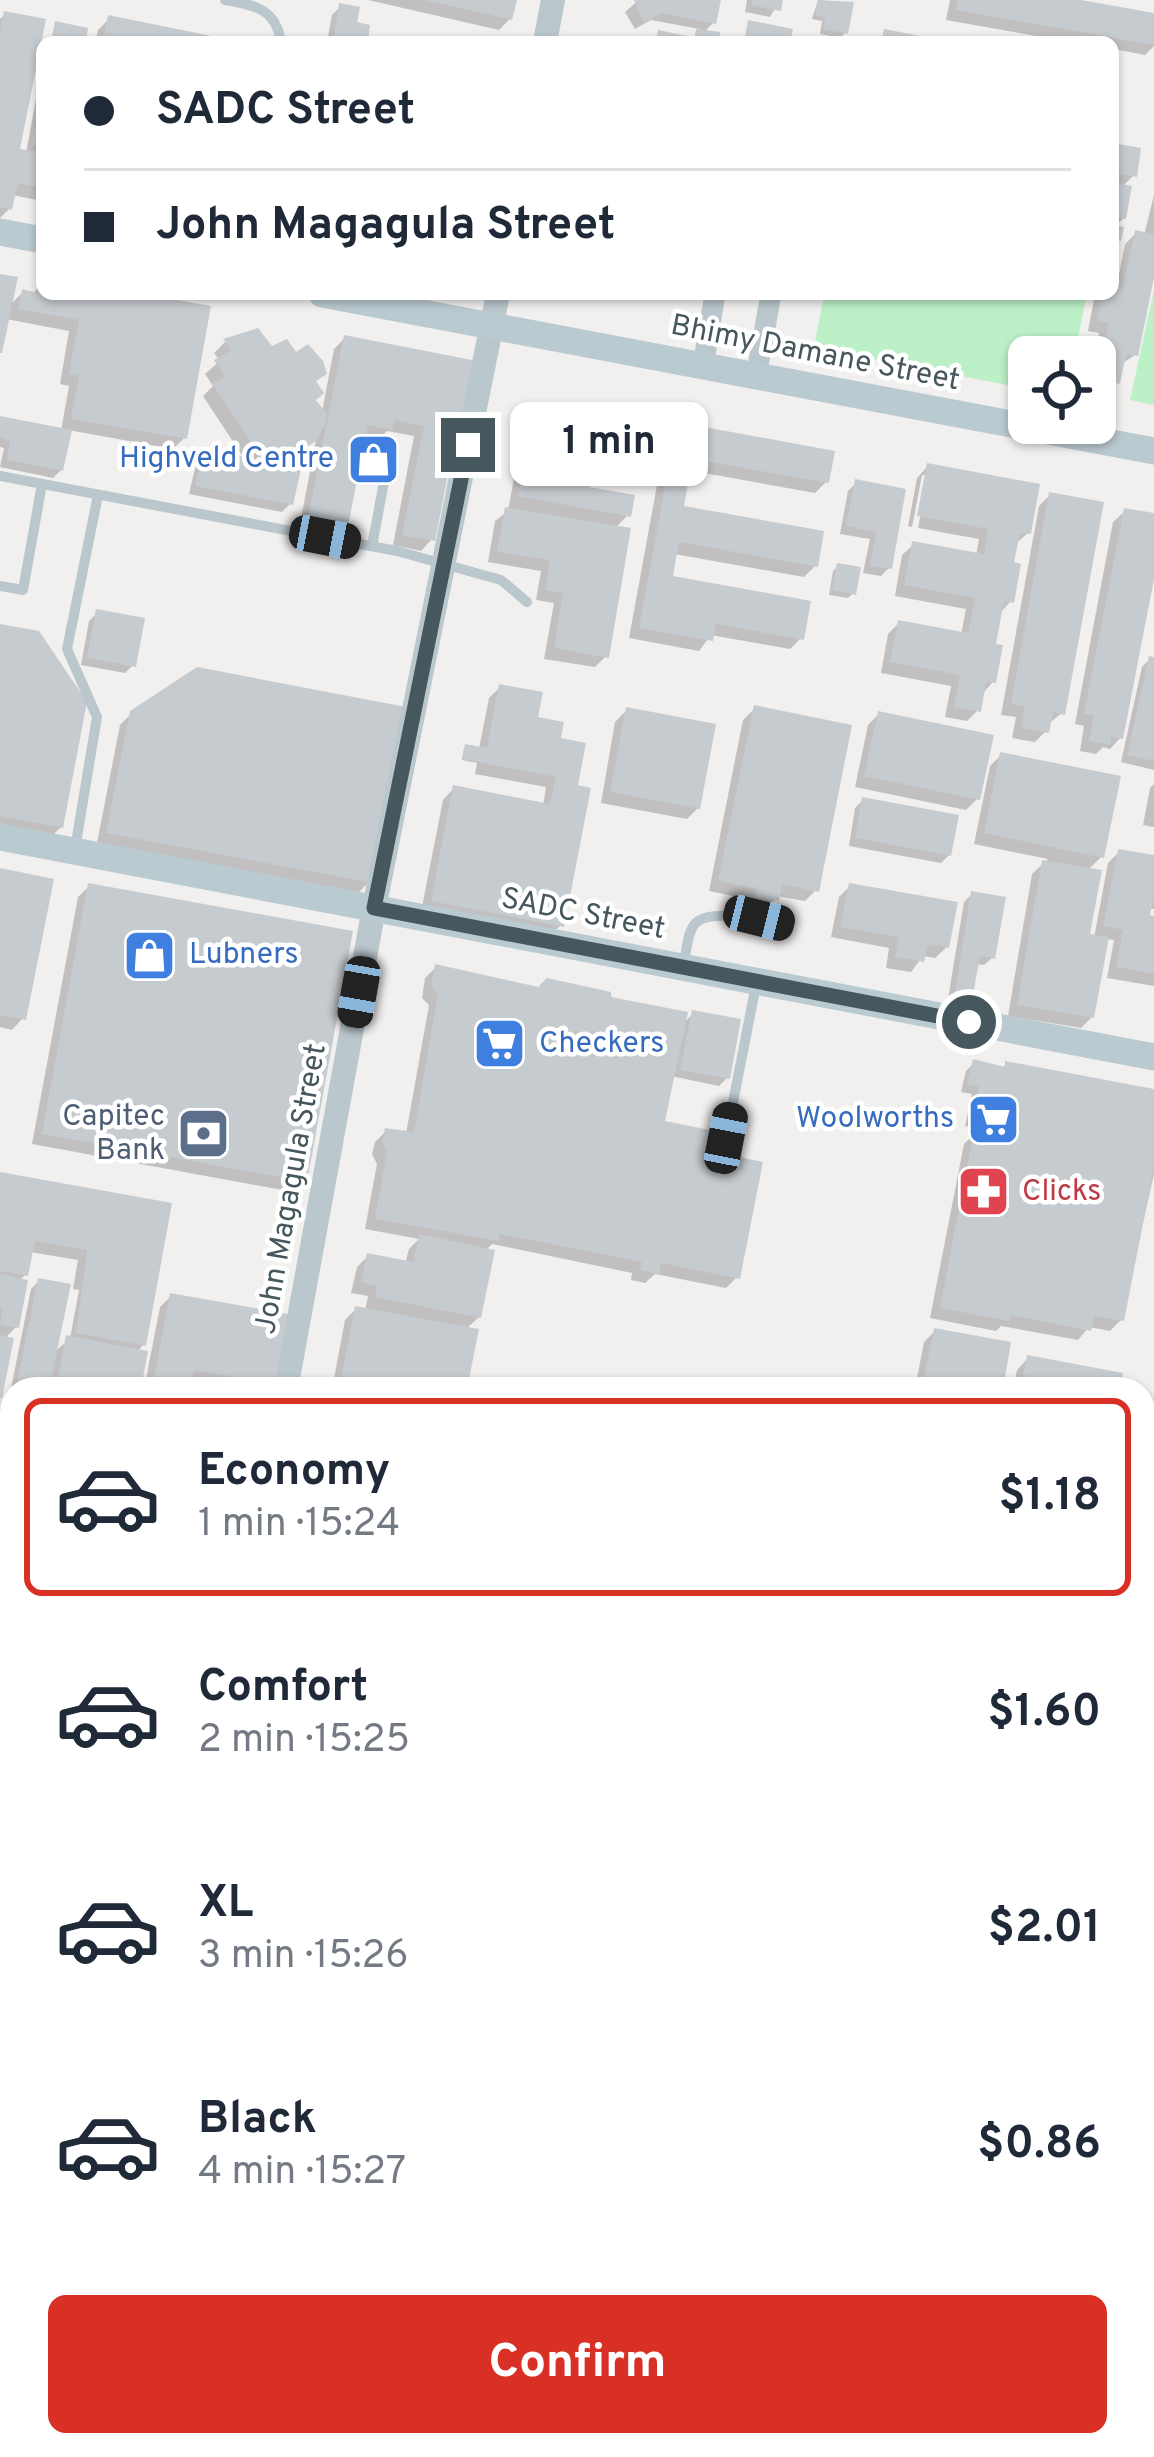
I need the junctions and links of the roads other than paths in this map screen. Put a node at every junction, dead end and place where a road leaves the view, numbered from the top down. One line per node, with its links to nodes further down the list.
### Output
1 (225, 0): 3 (lane)
2 (553, 0): 5 (street)
3 (256, 3): 4 (lane)
4 (279, 36)
5 (546, 36)
6 (0, 232): 7 (main road)
7 (36, 239)
8 (354, 300): 12 (main road, Bhimy Damane Street)
9 (497, 300): 12 (street, John Magagula Street)
10 (714, 300): 13 (street)
11 (770, 300): 14 (street)
12 (492, 326): 13 (main road, Bhimy Damane Street); 21 (street, John Magagula Street)
13 (703, 366): 14 (main road, Bhimy Damane Street)
14 (756, 376): 15 (main road, Bhimy Damane Street)
15 (1154, 451)
16 (389, 455): 20 (lane)
17 (0, 476): 18 (lane)
18 (42, 484): 19 (lane); 22 (lane)
19 (98, 495): 20 (lane); 25 (lane)
20 (372, 546): 21 (lane)
21 (443, 562): 23 (lane); 26 (street, John Magagula Street)
22 (0, 586)
23 (526, 602)
24 (0, 837): 25 (main road, SADC Street)
25 (74, 852): 26 (main road, SADC Street)
26 (374, 908): 28 (main road, SADC Street); 32 (street, John Magagula Street)
27 (784, 925): 28 (lane)
28 (683, 968): 29 (main road, SADC Street)
29 (756, 982): 30 (main road, SADC Street); 31 (lane)
30 (1154, 1057)
31 (726, 1138)
32 (288, 1377)

